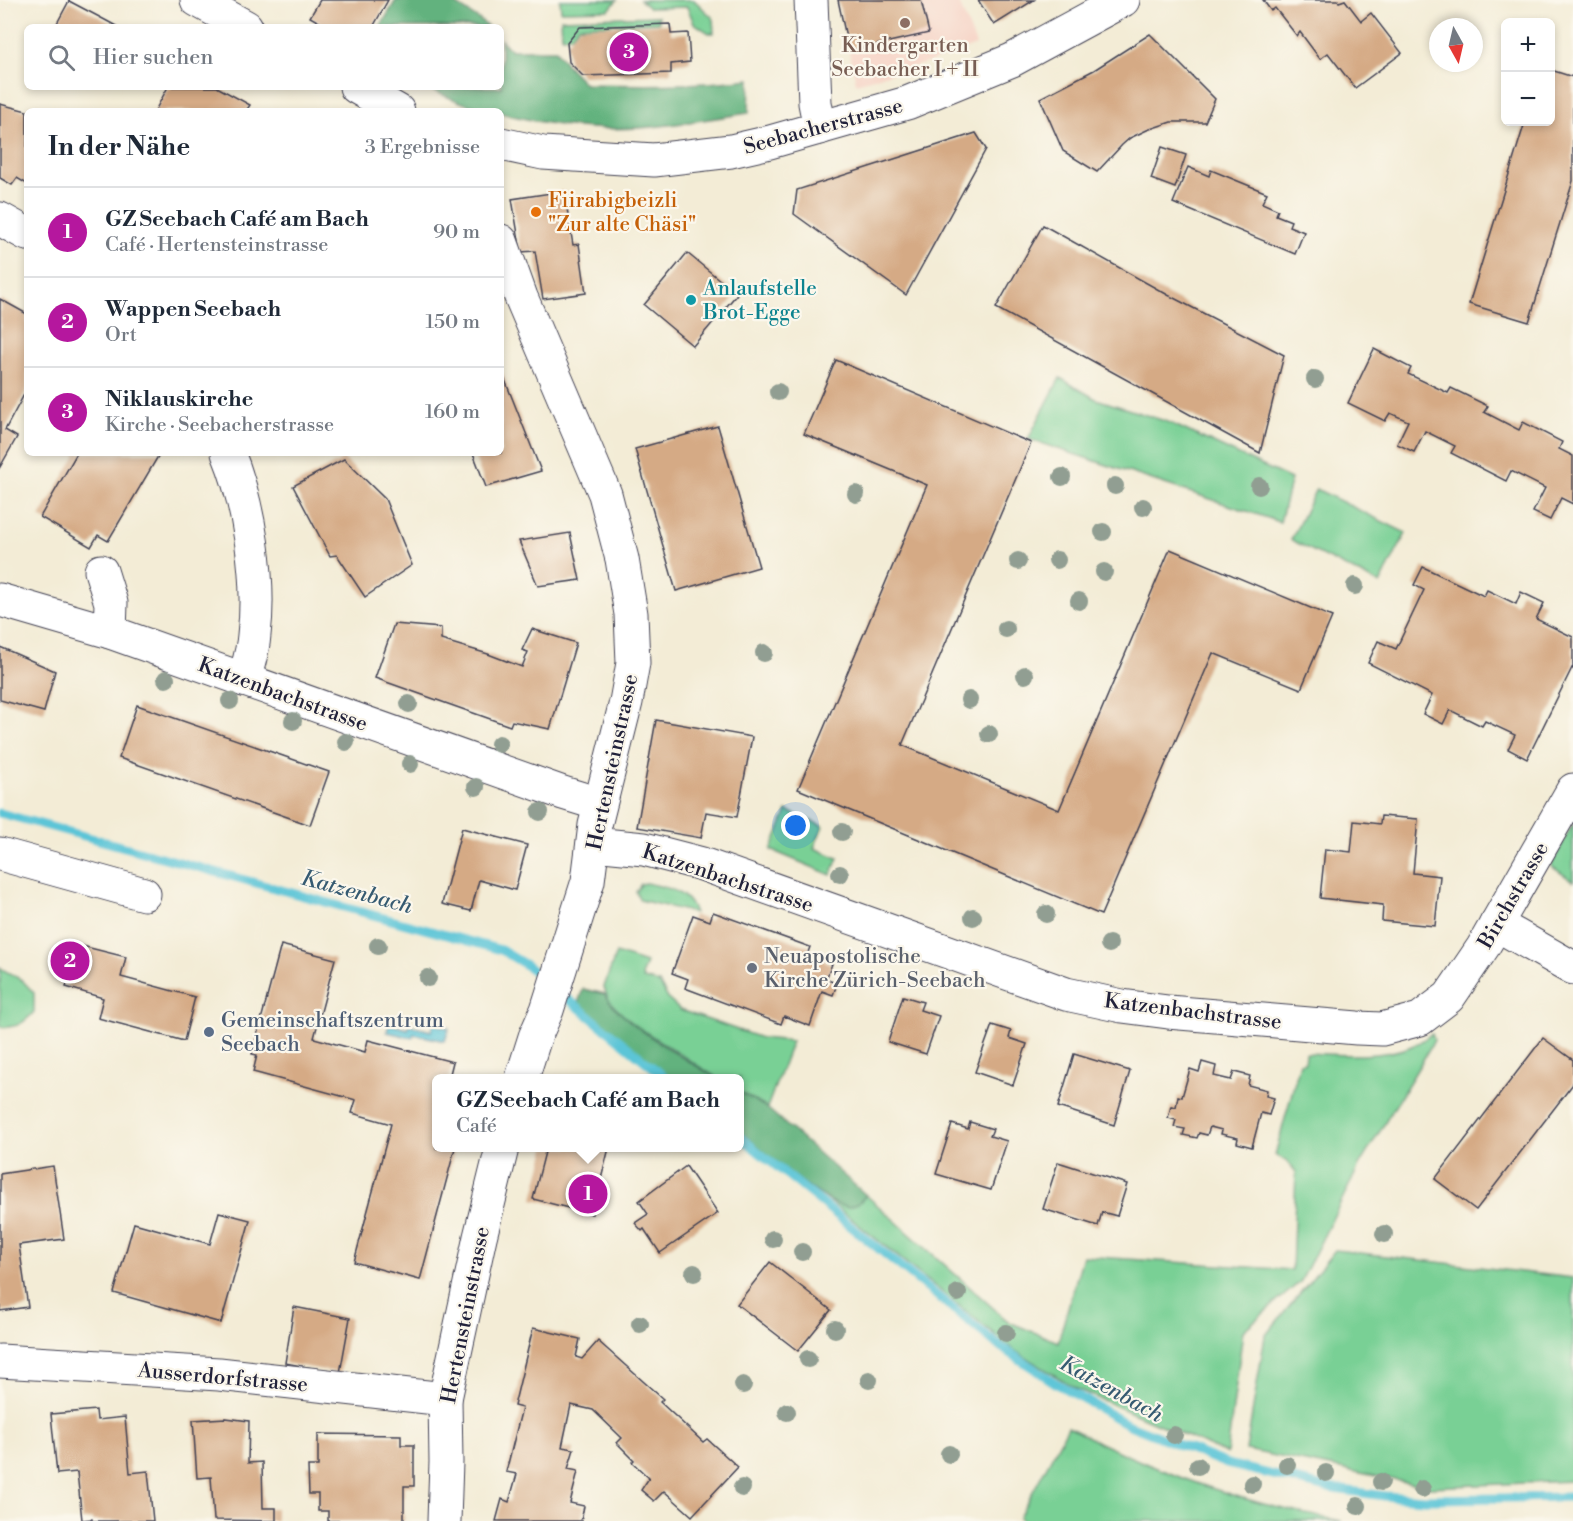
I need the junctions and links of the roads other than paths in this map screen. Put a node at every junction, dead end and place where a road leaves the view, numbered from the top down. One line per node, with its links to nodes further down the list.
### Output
1 (197, 0): 4 (street)
2 (811, 0): 7 (street)
3 (1123, 0): 7 (street, Seebacherstrasse)
4 (241, 24)
5 (361, 90): 6 (street)
6 (393, 108)
7 (820, 128): 8 (street, Seebacherstrasse)
8 (504, 145)
9 (0, 219): 10 (street)
10 (24, 232)
11 (504, 249): 18 (street, Hertensteinstrasse)
12 (229, 456): 16 (street)
13 (101, 571): 15 (street)
14 (0, 600): 15 (street, Katzenbachstrasse)
15 (110, 632): 16 (street, Katzenbachstrasse)
16 (244, 680): 18 (street, Katzenbachstrasse)
17 (1573, 790): 22 (street, Birchstrasse)
18 (599, 804): 19 (street, Hertensteinstrasse)
19 (593, 844): 24 (street, Katzenbachstrasse); 25 (street, Hertensteinstrasse)
20 (0, 854): 21 (street)
21 (144, 894)
22 (1496, 924): 23 (street); 24 (street, Birchstrasse)
23 (1573, 968)
24 (1449, 997)
25 (523, 1074)
26 (501, 1152): 28 (street, Hertensteinstrasse)
27 (0, 1361): 28 (street, Ausserdorfstrasse)
28 (446, 1399): 29 (street, Hertensteinstrasse)
29 (444, 1521)

